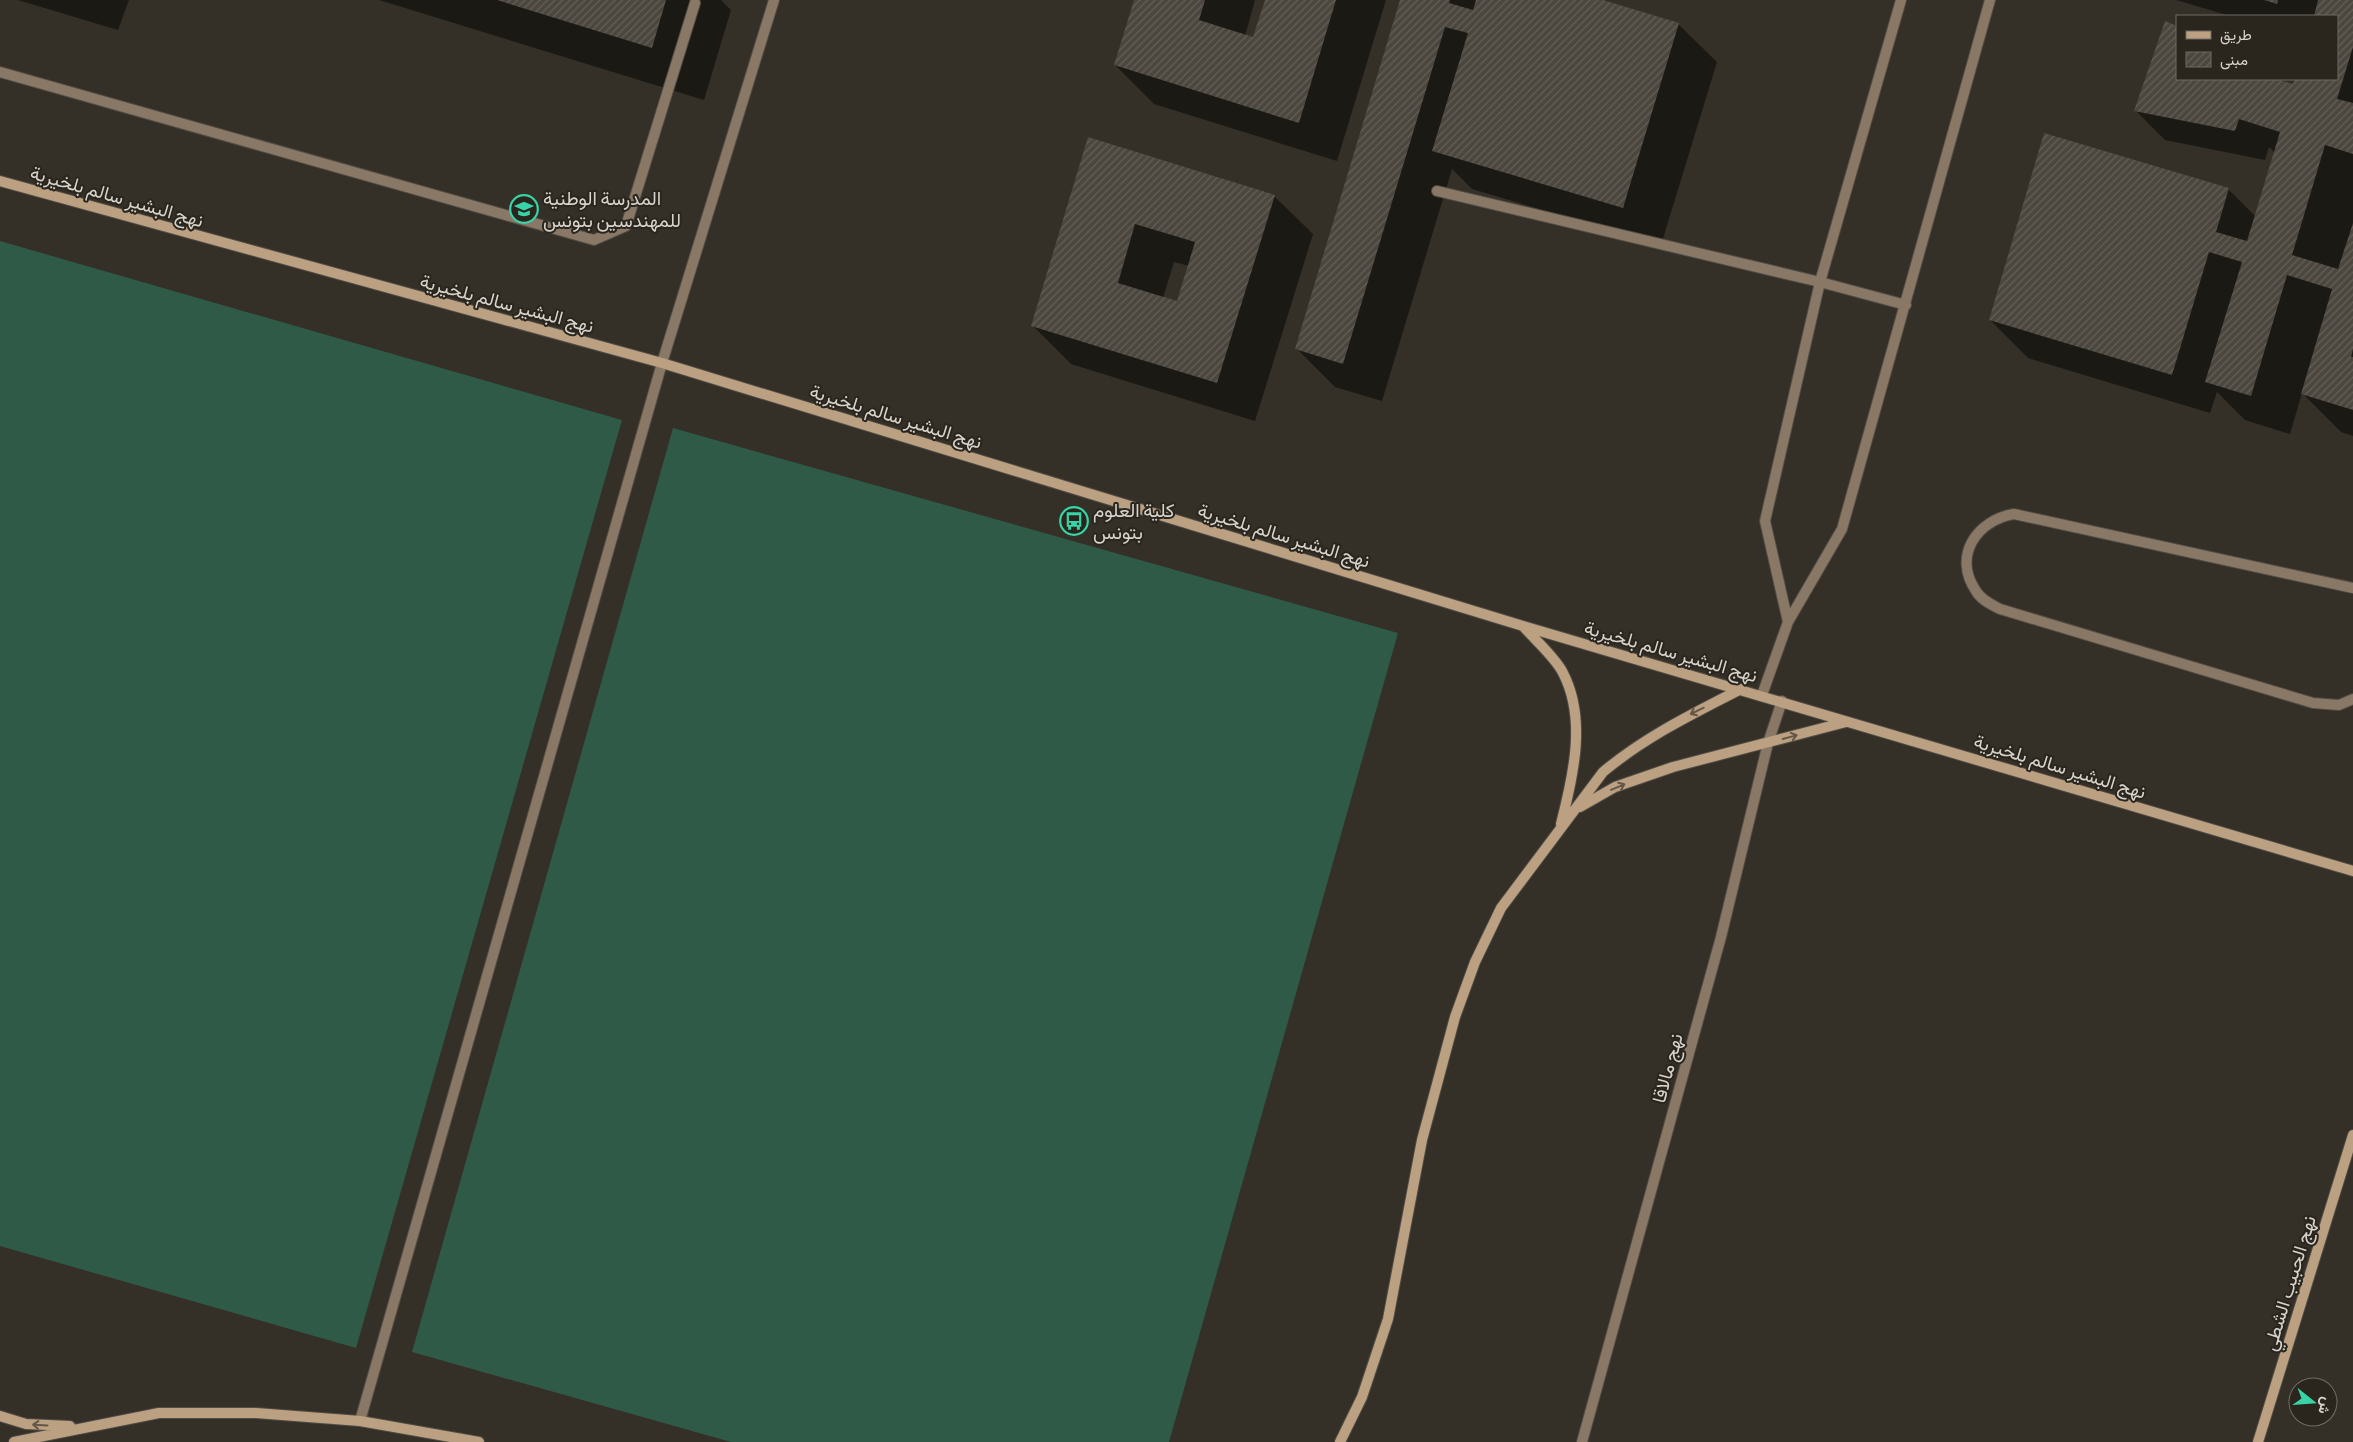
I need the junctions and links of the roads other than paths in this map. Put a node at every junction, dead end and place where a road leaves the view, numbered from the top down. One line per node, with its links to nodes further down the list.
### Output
1 (774, 0): 10 (street)
2 (1901, 0): 8 (street)
3 (1990, 0): 9 (street)
4 (695, 4): 5 (street)
5 (0, 72)
6 (0, 181): 10 (street, نهج البشير سالم بلخيرية)
7 (1436, 191): 8 (street)
8 (1820, 282): 9 (street); 12 (street)
9 (1906, 305): 12 (street)
10 (662, 363): 13 (street, نهج البشير سالم بلخيرية); 25 (street)
11 (2353, 588): 16 (street)
12 (1788, 622): 15 (street)
13 (1522, 626): 14 (street, نهج البشير سالم بلخيرية); 21 (street)
14 (1741, 690): 15 (street, نهج البشير سالم بلخيرية); 20 (street, one-way to 20)
15 (1762, 695): 17 (street, نهج البشير سالم بلخيرية)
16 (2353, 699)
17 (1782, 702): 18 (street, نهج البشير سالم بلخيرية); 19 (street, نهج مالاقا)
18 (1848, 721): 19 (street, one-way to 18); 22 (street, نهج البشير سالم بلخيرية)
19 (1768, 743): 20 (street, one-way to 19); 30 (street, نهج مالاقا)
20 (1575, 810): 21 (street)
21 (1560, 828): 29 (street)
22 (2353, 872)
23 (2353, 1135): 31 (street, نهج الحبيب الشطي)
24 (0, 1416): 26 (street, one-way to 24)
25 (360, 1421): 26 (street); 28 (street)
26 (81, 1427): 27 (street)
27 (14, 1442)
28 (479, 1442)
29 (1340, 1442)
30 (1582, 1442)
31 (2258, 1442)

